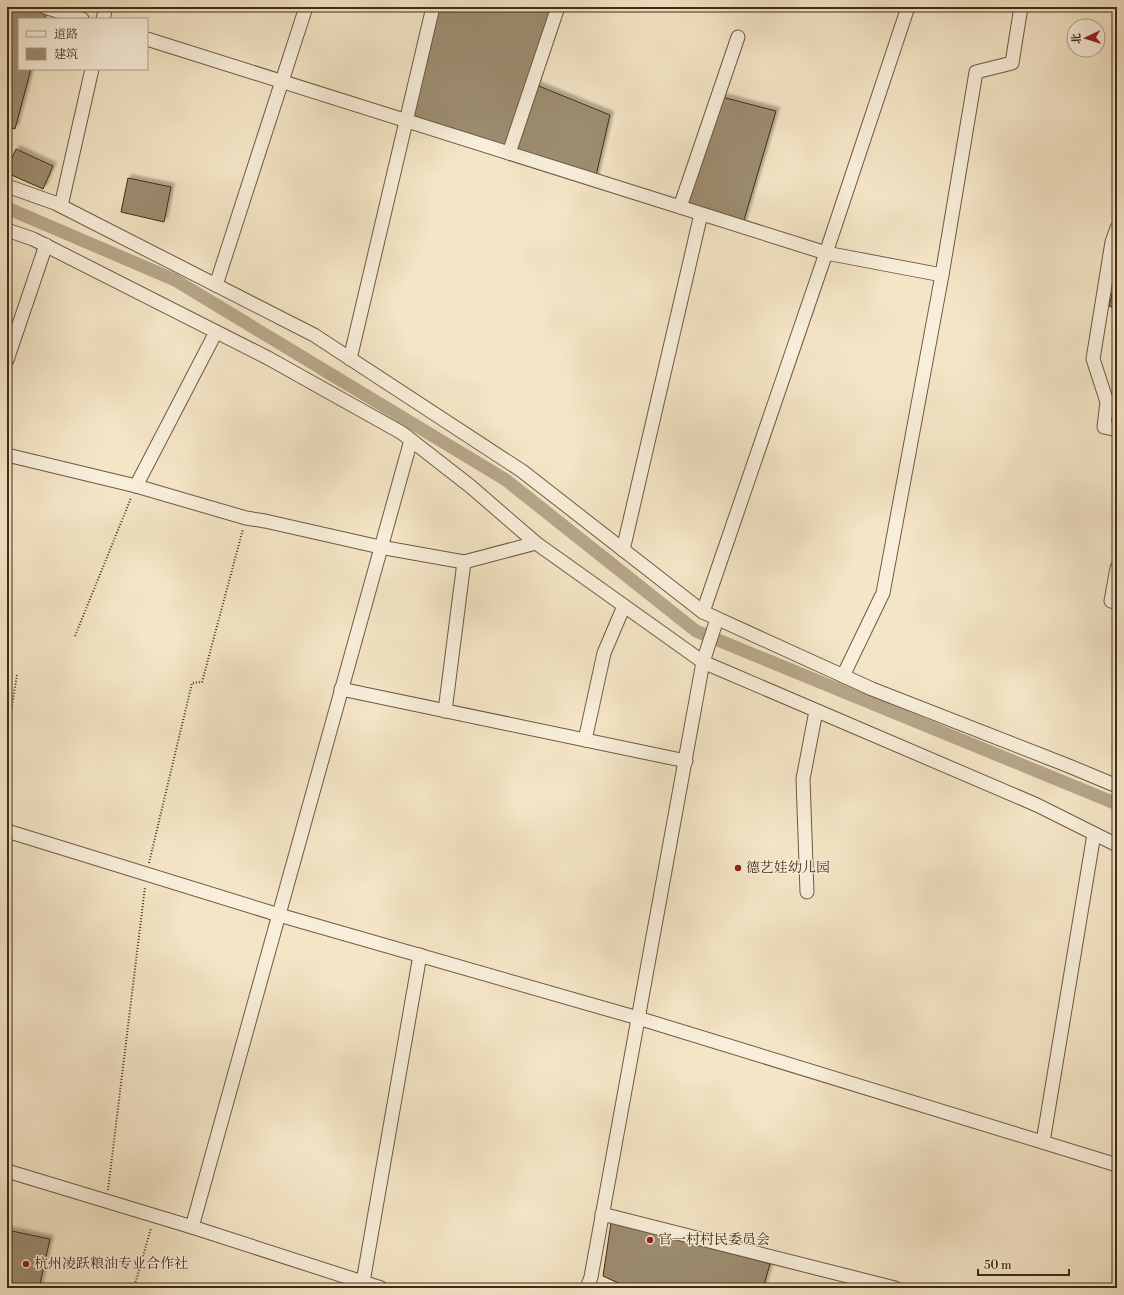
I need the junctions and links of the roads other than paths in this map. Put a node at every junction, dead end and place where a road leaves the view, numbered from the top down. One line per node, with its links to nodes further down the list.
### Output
1 (45, 7): 8 (street)
2 (106, 7): 9 (street)
3 (306, 7): 13 (street)
4 (433, 7): 14 (street)
5 (558, 7): 15 (street)
6 (908, 7): 23 (street)
7 (1020, 7): 24 (street)
8 (79, 18)
9 (104, 18)
10 (738, 37): 18 (street)
11 (148, 40): 13 (street)
12 (92, 70): 17 (street)
13 (282, 82): 14 (street); 25 (street)
14 (406, 121): 15 (street); 27 (street)
15 (509, 153): 18 (street)
16 (7, 186): 17 (street)
17 (61, 206): 25 (street)
18 (680, 207): 19 (street)
19 (701, 214): 23 (street); 35 (street)
20 (1117, 228): 29 (street)
21 (7, 230): 22 (street)
22 (46, 245): 26 (street); 28 (street)
23 (826, 253): 24 (street); 40 (street)
24 (942, 275): 43 (street)
25 (216, 285): 27 (street)
26 (216, 332): 30 (street); 32 (street)
27 (350, 359): 35 (street)
28 (7, 360)
29 (1117, 430)
30 (411, 440): 33 (street); 34 (street)
31 (7, 455): 32 (street)
32 (136, 486): 34 (street)
33 (536, 543): 36 (street); 39 (street)
34 (380, 547): 36 (street); 44 (street)
35 (623, 550): 40 (street)
36 (464, 562): 46 (street)
37 (1117, 568): 38 (street)
38 (1117, 602)
39 (624, 606): 42 (street); 47 (street)
40 (703, 612): 41 (street)
41 (717, 619): 42 (street); 43 (street)
42 (703, 662): 45 (street); 48 (street)
43 (843, 676): 49 (street)
44 (341, 689): 46 (street); 54 (street)
45 (816, 710): 51 (street); 53 (street)
46 (445, 711): 47 (street)
47 (585, 740): 48 (street)
48 (686, 761): 56 (street)
49 (1117, 786)
50 (7, 831): 54 (street)
51 (1094, 834): 52 (street); 57 (street)
52 (1117, 845)
53 (807, 892)
54 (278, 915): 55 (street); 61 (street)
55 (420, 956): 56 (street); 62 (street)
56 (638, 1018): 57 (street); 60 (street)
57 (1043, 1142): 58 (street)
58 (1117, 1165)
59 (7, 1171): 61 (street)
60 (602, 1214): 63 (street); 65 (street)
61 (192, 1227): 62 (street)
62 (363, 1282): 64 (street)
63 (872, 1285): 66 (street)
64 (381, 1288)
65 (587, 1288)
66 (895, 1288)

